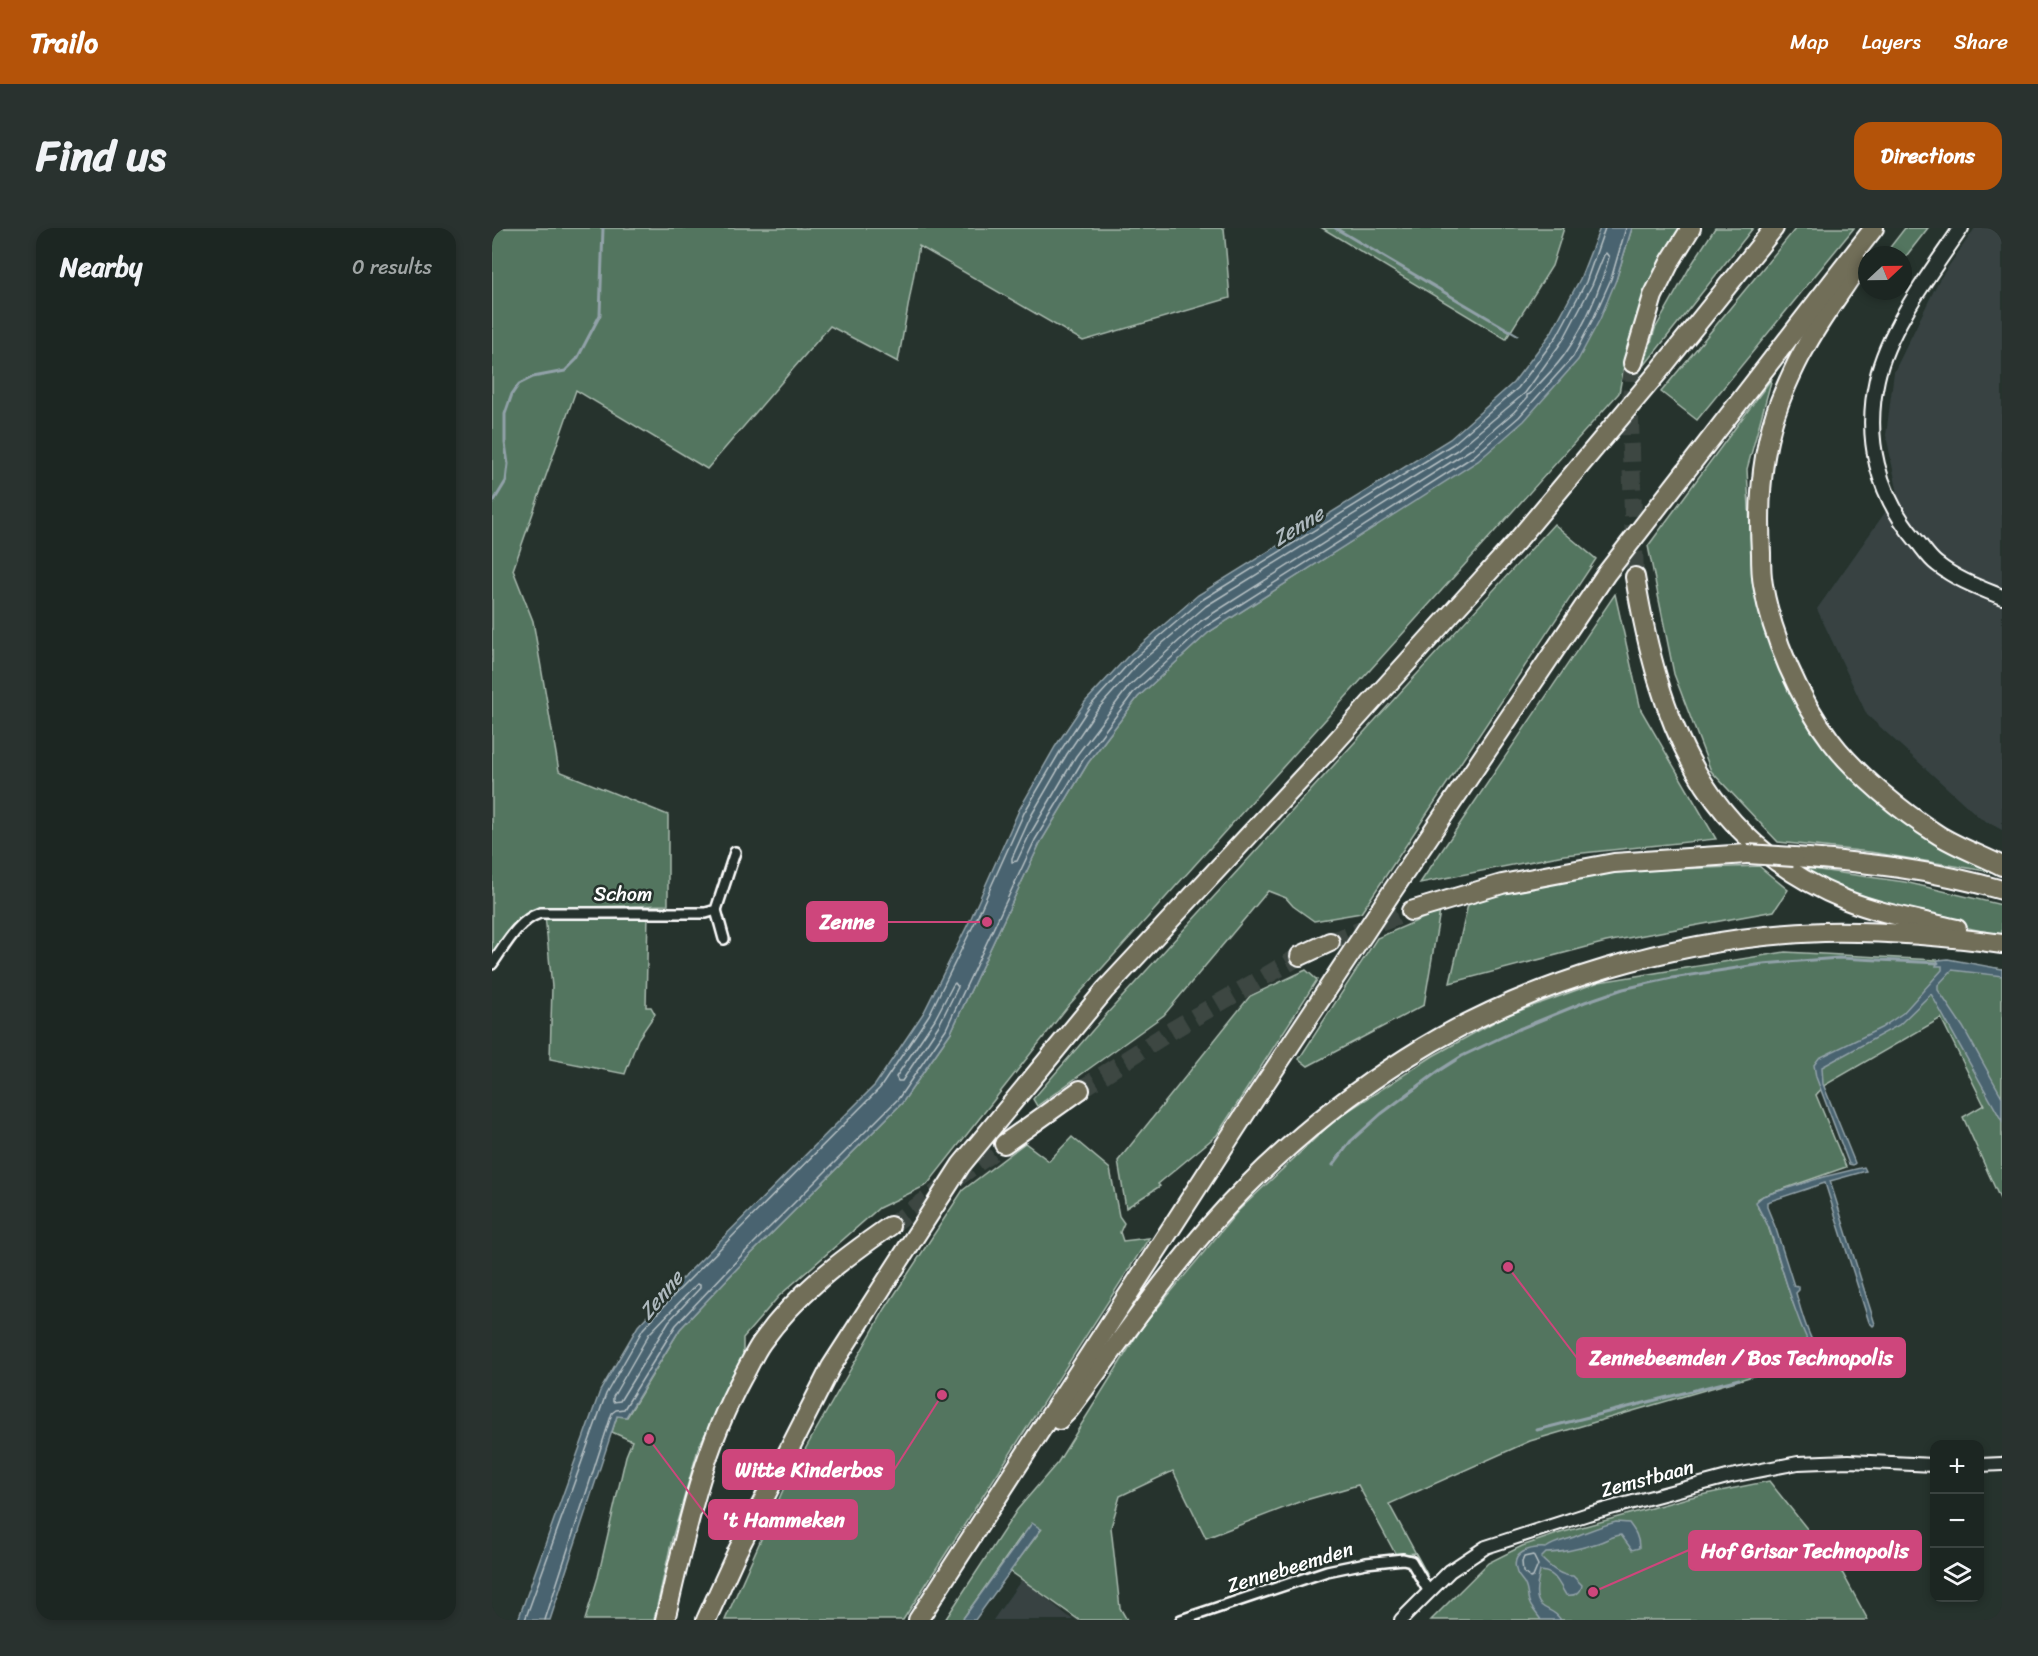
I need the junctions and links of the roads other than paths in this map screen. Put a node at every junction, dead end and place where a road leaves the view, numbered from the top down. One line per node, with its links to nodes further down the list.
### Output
1 (1691, 228): 6 (highway)
2 (1774, 228): 28 (highway)
3 (1874, 228): 22 (highway)
4 (1880, 228): 10 (highway)
5 (1961, 228): 8 (main road)
6 (1633, 363)
7 (1635, 577): 16 (highway)
8 (2002, 597)
9 (735, 852): 12 (street)
10 (2002, 866)
11 (2002, 890): 13 (highway, bridge)
12 (716, 910): 14 (street); 18 (street, Schom)
13 (1410, 911)
14 (724, 939)
15 (1330, 942): 17 (highway)
16 (2002, 942): 22 (highway)
17 (1300, 956)
18 (492, 964)
19 (1080, 1090): 20 (highway)
20 (1005, 1144)
21 (890, 1226): 27 (highway)
22 (1032, 1446): 29 (highway)
23 (2002, 1464): 25 (street)
24 (1930, 1465): 26 (street, Zemstbaan)
25 (1984, 1465)
26 (1429, 1592): 30 (street, Zennebeemden); 31 (street, Zemstbaan)
27 (665, 1620)
28 (706, 1620)
29 (918, 1620)
30 (1181, 1620)
31 (1401, 1620)

